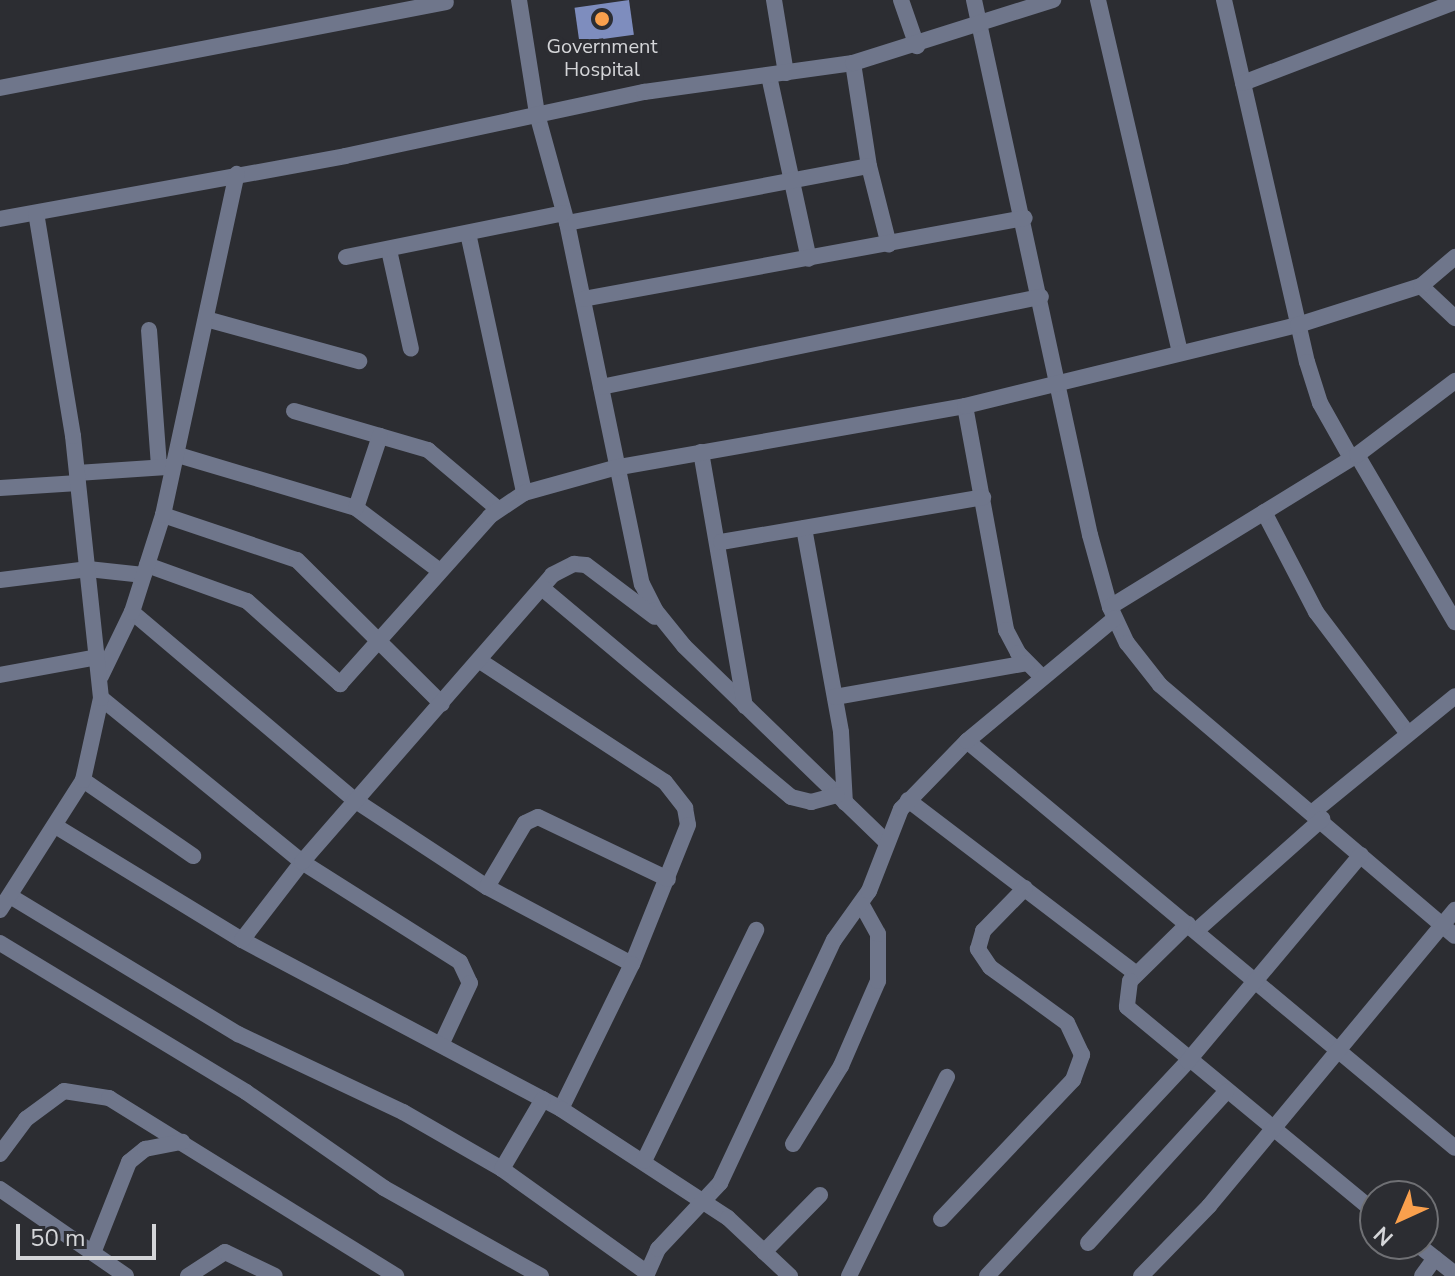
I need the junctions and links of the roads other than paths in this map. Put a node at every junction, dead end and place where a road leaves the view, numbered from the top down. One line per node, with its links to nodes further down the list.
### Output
1 (519, 0): 16 (street)
2 (774, 0): 13 (street)
3 (901, 0): 11 (street)
4 (974, 0): 10 (street)
5 (1053, 0): 10 (street)
6 (1098, 0): 38 (street)
7 (1224, 0): 14 (street)
8 (446, 2): 15 (street)
9 (1455, 2): 14 (street)
10 (981, 24): 11 (street); 22 (street)
11 (917, 46): 12 (street)
12 (853, 63): 13 (street); 17 (street)
13 (778, 75): 16 (street); 19 (street)
14 (1243, 83): 35 (street)
15 (0, 88)
16 (537, 114): 18 (street); 21 (street)
17 (869, 166): 19 (street); 25 (street)
18 (237, 174): 20 (street); 34 (street)
19 (790, 180): 21 (street); 29 (street)
20 (36, 213): 23 (street); 50 (street)
21 (565, 218): 24 (street); 32 (street)
22 (1025, 218): 25 (street); 31 (street)
23 (0, 219)
24 (468, 233): 26 (street); 52 (street)
25 (889, 245): 29 (street)
26 (389, 250): 27 (street); 37 (street)
27 (346, 257)
28 (1455, 257): 30 (street)
29 (809, 259): 32 (street)
30 (1421, 286): 33 (street); 35 (street)
31 (1041, 297): 41 (street); 42 (street)
32 (583, 299): 42 (street)
33 (1455, 318)
34 (206, 319): 39 (street); 48 (street)
35 (1298, 325): 38 (street); 47 (street)
36 (149, 330): 48 (street)
37 (411, 349)
38 (1180, 353): 41 (street)
39 (359, 361)
40 (1455, 381): 47 (street)
41 (1058, 384): 43 (street); 66 (street)
42 (601, 387): 49 (street)
43 (965, 406): 46 (street); 53 (street)
44 (294, 411): 45 (street)
45 (380, 436): 54 (street); 55 (street)
46 (701, 452): 49 (street); 59 (street)
47 (1354, 456): 56 (street); 67 (street)
48 (171, 463): 50 (street); 54 (street); 57 (street)
49 (614, 468): 52 (street); 68 (street)
50 (78, 478): 51 (street); 60 (street)
51 (0, 488)
52 (524, 493): 55 (street)
53 (983, 497): 58 (street); 72 (street)
54 (356, 508): 62 (street)
55 (498, 509): 62 (street)
56 (1264, 512): 66 (street); 81 (street)
57 (163, 515): 61 (street); 69 (street)
58 (804, 528): 59 (street); 77 (street)
59 (721, 542): 80 (street)
60 (88, 569): 61 (street); 63 (street); 70 (street)
61 (145, 570): 65 (street); 69 (street)
62 (440, 571): 69 (street)
63 (0, 580)
64 (542, 588): 68 (street); 71 (street); 84 (street)
65 (132, 612): 75 (street); 86 (street)
66 (1113, 612): 74 (street); 87 (street)
67 (1455, 622)
68 (668, 628): 80 (street)
69 (382, 642): 79 (street)
70 (98, 657): 73 (street); 75 (street)
71 (480, 661): 79 (street); 93 (street)
72 (1027, 663): 74 (street); 77 (street)
73 (0, 675)
74 (1042, 677): 82 (street)
75 (100, 679): 78 (street)
76 (1455, 696): 81 (street)
77 (835, 697): 84 (street)
78 (101, 698): 83 (street); 92 (street)
79 (442, 704): 86 (street)
80 (745, 706): 84 (street)
81 (1406, 731): 87 (street)
82 (967, 741): 85 (street); 99 (street)
83 (83, 780): 88 (street); 91 (street)
84 (841, 799): 89 (street)
85 (908, 800): 89 (street); 95 (street)
86 (356, 801): 92 (street); 94 (street)
87 (1317, 816): 90 (street); 99 (street)
88 (57, 827): 96 (street); 102 (street)
89 (885, 841): 97 (street)
90 (1361, 855): 101 (street); 106 (street)
91 (193, 856)
92 (302, 862): 102 (street); 107 (street)
93 (668, 879): 94 (street); 104 (street)
94 (487, 887): 104 (street)
95 (1025, 888): 105 (street); 125 (street)
96 (5, 903): 120 (street)
97 (861, 903): 116 (street); 124 (street)
98 (1455, 910): 101 (street)
99 (1192, 928): 105 (street); 106 (street)
100 (756, 930): 119 (street)
101 (1448, 931): 108 (street)
102 (242, 940): 107 (street)
103 (0, 943): 136 (street)
104 (632, 964): 113 (street)
105 (1136, 974): 109 (street)
106 (1257, 982): 108 (street); 109 (street)
107 (441, 1045): 112 (street)
108 (1338, 1048): 114 (street); 117 (street)
109 (1188, 1061): 111 (street); 139 (street)
110 (947, 1077): 138 (street)
111 (1226, 1092): 114 (street); 126 (street)
112 (543, 1099): 113 (street); 120 (street)
113 (561, 1109): 119 (street)
114 (1270, 1130): 123 (street); 140 (street)
115 (182, 1142): 118 (street); 128 (street); 135 (street)
116 (793, 1144)
117 (1455, 1148)
118 (0, 1154)
119 (644, 1161): 124 (street)
120 (502, 1169): 130 (street)
121 (0, 1189): 128 (street)
122 (820, 1195): 127 (street)
123 (1359, 1200)
124 (706, 1203): 127 (street); 130 (street)
125 (941, 1219)
126 (1088, 1243)
127 (764, 1252): 137 (street)
128 (93, 1253): 132 (street)
129 (1438, 1260): 131 (street)
130 (646, 1274)
131 (1455, 1274)
132 (126, 1276)
133 (188, 1276): 134 (street)
134 (275, 1276)
135 (396, 1276)
136 (541, 1276)
137 (790, 1276)
138 (849, 1276)
139 (987, 1276)
140 (1141, 1276)

